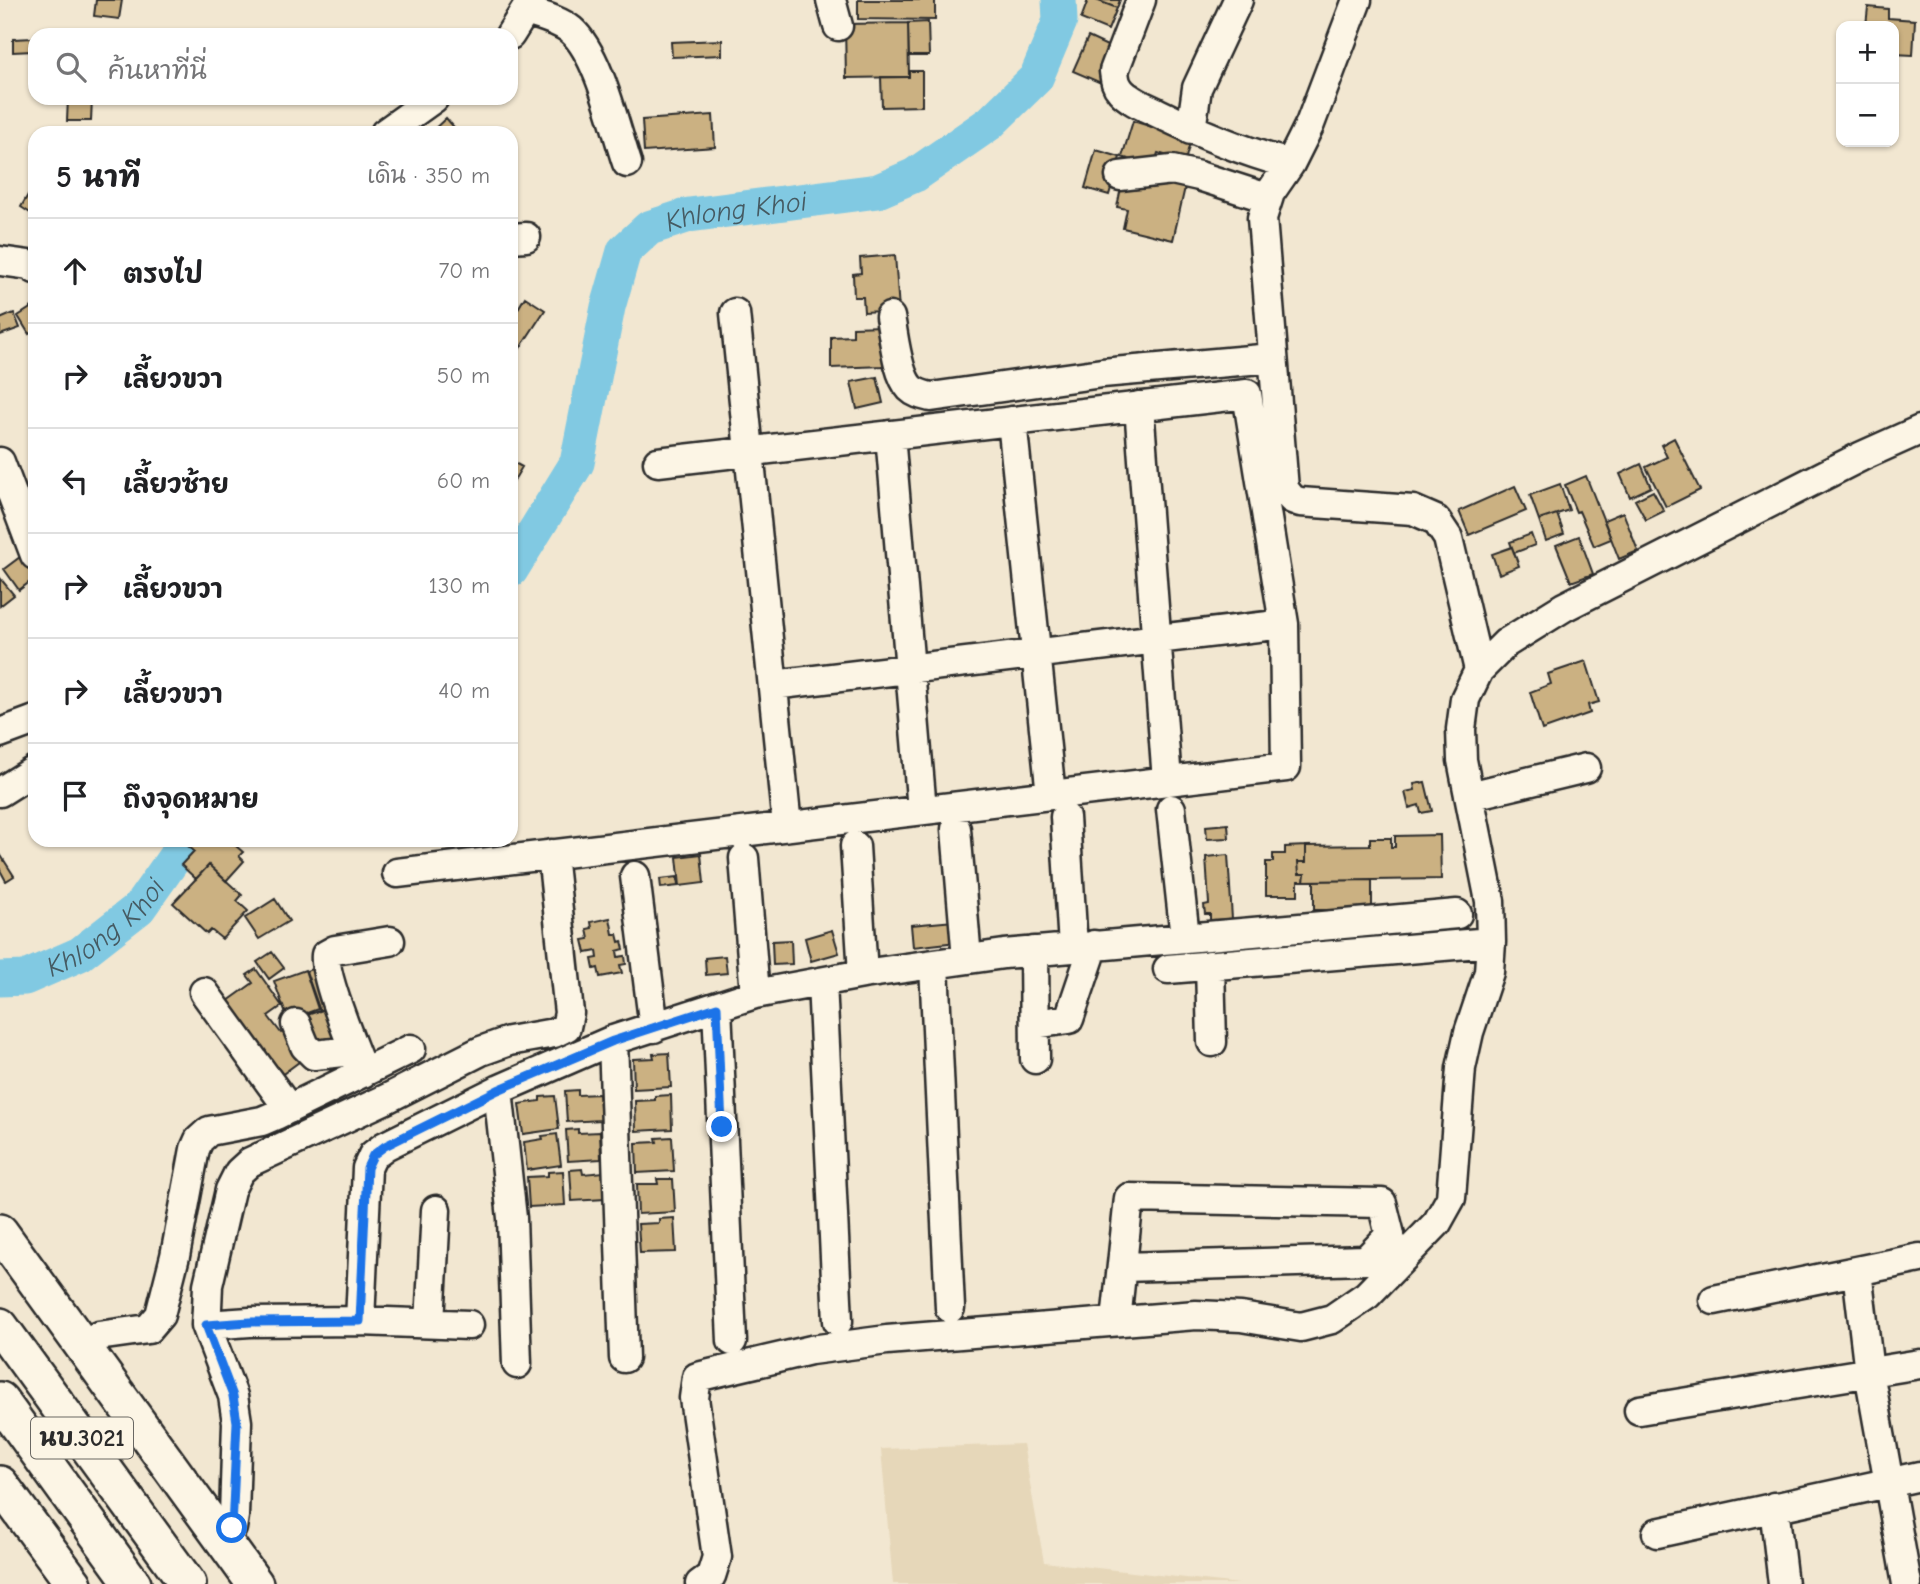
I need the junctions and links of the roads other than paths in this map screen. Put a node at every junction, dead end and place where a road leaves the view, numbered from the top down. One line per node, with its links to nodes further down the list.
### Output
1 (1142, 0): 8 (street)
2 (1238, 0): 8 (street)
3 (1357, 0): 10 (street)
4 (533, 3): 5 (street); 9 (street)
5 (515, 28)
6 (424, 105): 7 (street)
7 (395, 126)
8 (1191, 130): 10 (street)
9 (627, 163)
10 (1290, 164): 12 (street)
11 (1120, 176): 12 (street)
12 (1267, 198): 17 (street)
13 (0, 261): 14 (street)
14 (28, 267)
15 (735, 313): 22 (street)
16 (890, 317): 17 (street)
17 (1273, 358): 30 (street)
18 (1139, 406): 19 (street); 26 (street); 27 (street)
19 (1012, 421): 21 (street); 28 (street)
20 (1920, 430): 30 (street)
21 (890, 435): 22 (street); 29 (street)
22 (749, 452): 24 (street); 31 (street)
23 (0, 462): 25 (street)
24 (658, 462)
25 (28, 536)
26 (1284, 624): 27 (street); 37 (street)
27 (1156, 639): 28 (street); 37 (street)
28 (1036, 653): 29 (street); 39 (street)
29 (910, 668): 31 (street); 40 (street)
30 (1479, 670): 38 (street)
31 (773, 685): 41 (street)
32 (28, 723): 33 (street)
33 (0, 733)
34 (1586, 768): 38 (street)
35 (28, 774): 36 (street)
36 (0, 792)
37 (1169, 795): 39 (street); 49 (street)
38 (1469, 796): 51 (street)
39 (1058, 806): 40 (street); 52 (street)
40 (922, 810): 41 (street)
41 (787, 826): 44 (street)
42 (956, 829): 54 (street)
43 (855, 846): 58 (street)
44 (552, 854): 46 (street); 85 (street)
45 (744, 858): 61 (street)
46 (397, 873)
47 (635, 876): 65 (street)
48 (1457, 914): 49 (street)
49 (1185, 937): 52 (street)
50 (390, 941): 70 (street)
51 (1492, 942): 56 (street); 83 (street)
52 (1084, 946): 53 (street); 64 (street)
53 (1034, 951): 54 (street); 64 (street)
54 (967, 959): 55 (street)
55 (934, 965): 58 (street); 80 (street)
56 (1210, 965): 57 (street); 67 (street)
57 (1168, 969)
58 (863, 974): 59 (street)
59 (822, 982): 61 (street); 82 (street)
60 (204, 992): 72 (street)
61 (755, 994): 62 (street)
62 (717, 1007): 65 (street); 88 (street)
63 (296, 1024): 70 (street)
64 (1035, 1024): 69 (street)
65 (654, 1028): 66 (street)
66 (613, 1041): 71 (street); 90 (street)
67 (1212, 1042)
68 (411, 1049): 70 (street)
69 (1035, 1059)
70 (359, 1062): 72 (street)
71 (498, 1090): 81 (street); 91 (street)
72 (289, 1109): 89 (street)
73 (436, 1210): 84 (street)
74 (0, 1232): 89 (main road)
75 (1920, 1258): 78 (street)
76 (0, 1265): 106 (main road, นบ.3021)
77 (1122, 1267): 77 (street); 83 (street)
78 (1857, 1271): 79 (street); 93 (street)
79 (1714, 1300)
80 (950, 1308)
81 (360, 1321): 84 (street); 85 (street)
82 (838, 1321)
83 (1116, 1321): 108 (street)
84 (430, 1323): 86 (street)
85 (206, 1325): 102 (street)
86 (469, 1325)
87 (0, 1326): 105 (main road, นบ.3021)
88 (732, 1341)
89 (83, 1346): 102 (main road)
90 (624, 1358)
91 (517, 1364)
92 (1920, 1364): 93 (street)
93 (1869, 1372): 95 (street); 99 (street)
94 (0, 1400): 103 (main road, นบ.3021)
95 (1639, 1410)
96 (0, 1441): 103 (main road, นบ.3021)
97 (1920, 1476): 99 (street)
98 (0, 1483): 104 (main road)
99 (1888, 1483): 100 (street); 110 (street)
100 (1774, 1507): 101 (street); 109 (street)
101 (1657, 1533)
102 (225, 1541): 107 (main road)
103 (121, 1581)
104 (74, 1584)
105 (188, 1584)
106 (229, 1584)
107 (256, 1584)
108 (700, 1584)
109 (1783, 1584)
110 (1907, 1584)

